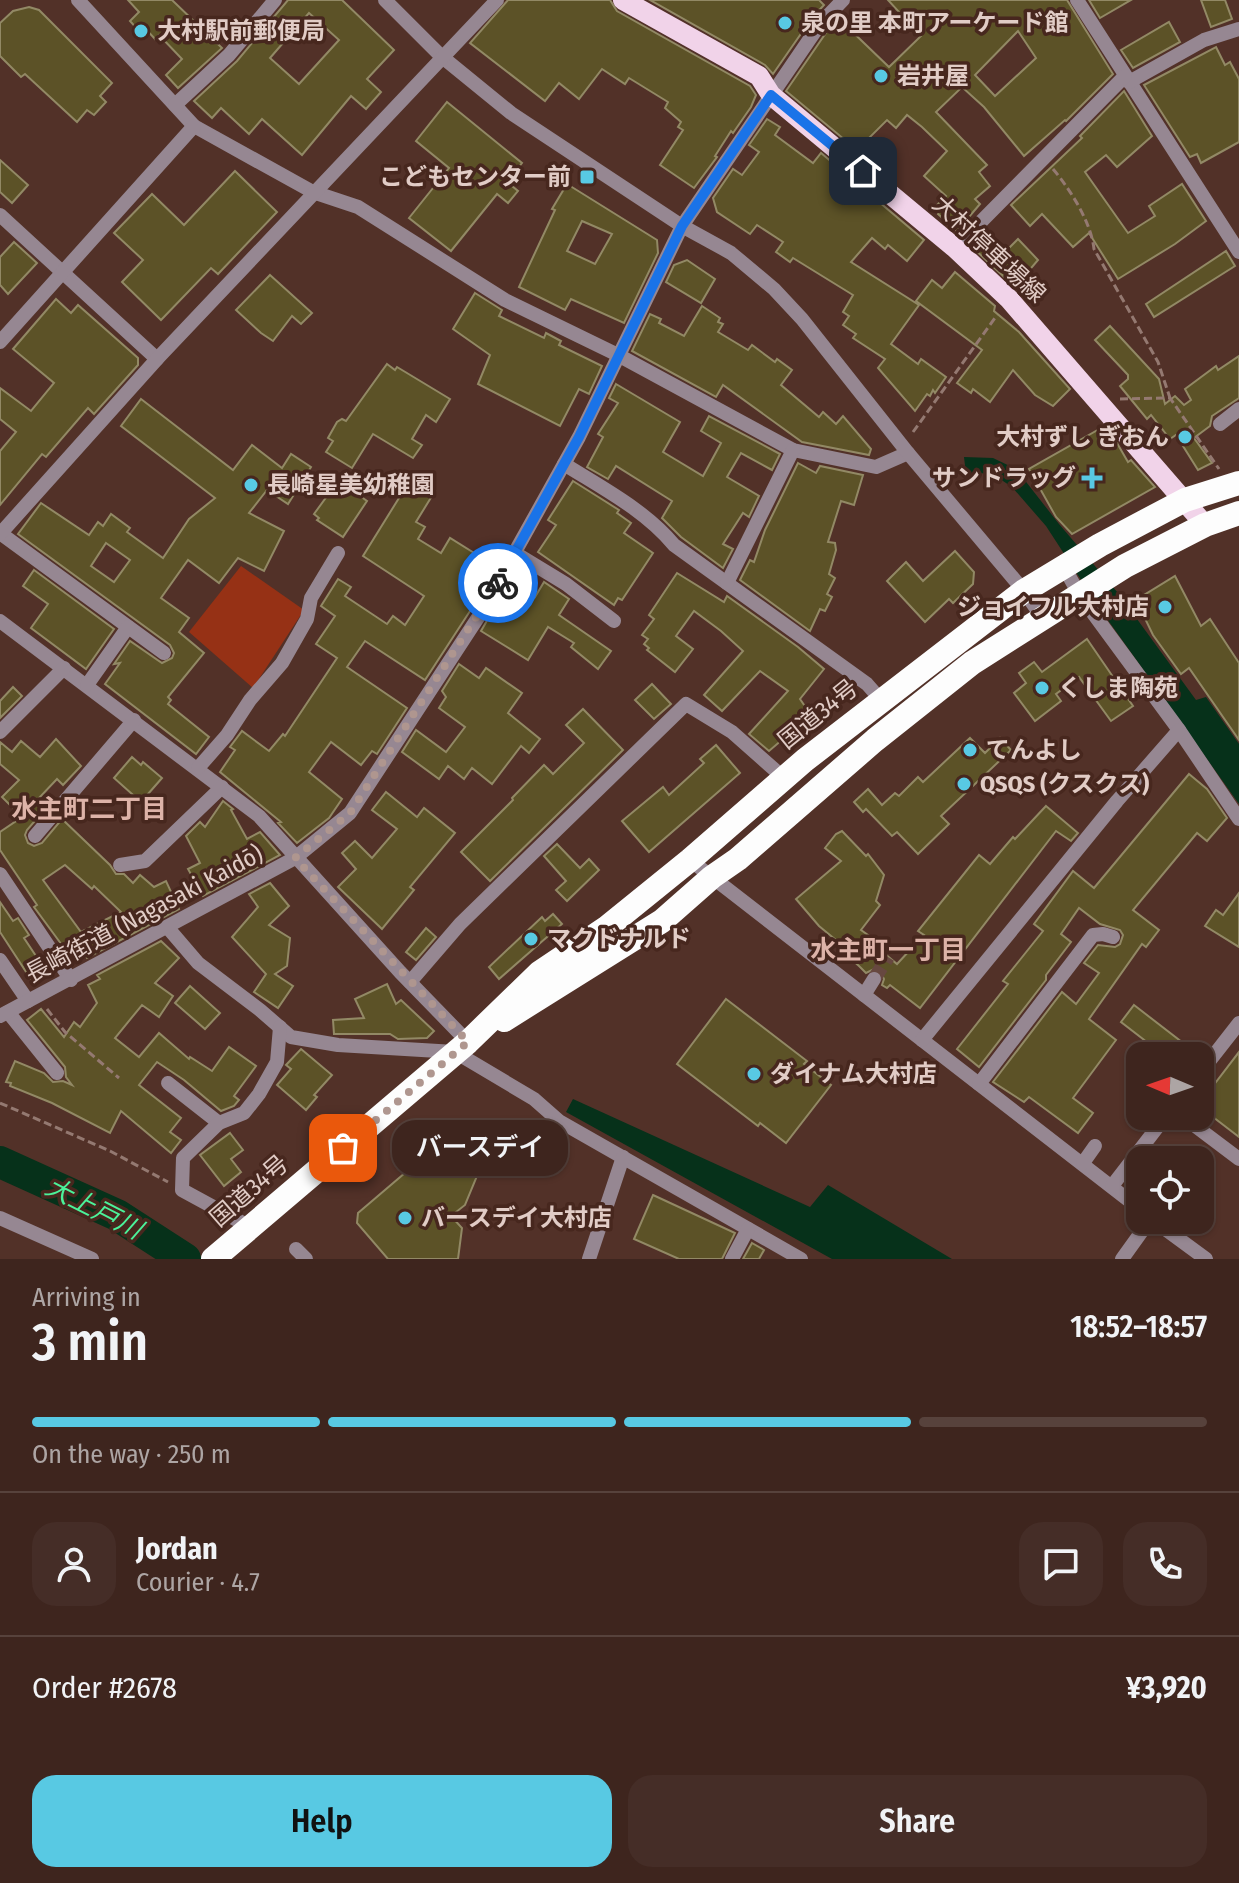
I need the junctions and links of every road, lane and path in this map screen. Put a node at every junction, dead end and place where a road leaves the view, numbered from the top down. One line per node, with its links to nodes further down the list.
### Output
1 (78, 0): 12 (street)
2 (275, 0): 12 (street)
3 (385, 0): 9 (street)
4 (497, 0): 9 (street)
5 (623, 0): 11 (main road, 大村停車場線)
6 (843, 0): 11 (street, 長崎街道 (Nagasaki Kaidō))
7 (1077, 0): 10 (street)
8 (1239, 29): 10 (street)
9 (441, 56): 15 (street); 17 (street)
10 (1127, 79): 14 (street); 19 (street)
11 (771, 95): 17 (street, 長崎街道 (Nagasaki Kaidō)); 18 (main road, 大村停車場線)
12 (175, 105): 13 (street)
13 (194, 126): 15 (street); 20 (street)
14 (1044, 158): 18 (street); 25 (path)
15 (313, 192): 23 (street); 24 (street)
16 (0, 215): 20 (street)
17 (682, 226): 23 (street, 長崎街道 (Nagasaki Kaidō)); 30 (street)
18 (955, 248): 21 (main road, 大村停車場線)
19 (1239, 252)
20 (64, 273): 22 (street); 24 (street)
21 (1009, 299): 26 (main road, 大村停車場線); 30 (path)
22 (0, 342)
23 (618, 355): 29 (street); 31 (street, 長崎街道 (Nagasaki Kaidō))
24 (157, 359): 36 (street)
25 (1170, 398): 26 (path); 32 (path)
26 (1098, 400): 33 (main road, 大村停車場線)
27 (1239, 409): 28 (street)
28 (1220, 424)
29 (793, 450): 30 (street); 40 (street)
30 (905, 450): 41 (street)
31 (564, 464): 38 (street, 長崎街道 (Nagasaki Kaidō)); 40 (street)
32 (1235, 484): 33 (highway, 国道34号)
33 (1185, 500): 35 (main road, 大村停車場線); 39 (highway, 国道34号)
34 (1239, 513): 35 (highway, 国道34号)
35 (1205, 525): 42 (highway, 国道34号)
36 (0, 534): 46 (street)
37 (338, 553): 54 (street)
38 (515, 553): 45 (street); 59 (street, 長崎街道 (Nagasaki Kaidō))
39 (1064, 567): 41 (highway, 国道34号); 42 (street)
40 (727, 583): 50 (street)
41 (1024, 591): 43 (street); 50 (highway, 国道34号)
42 (1079, 594): 43 (highway, 国道34号); 52 (street)
43 (1042, 617): 63 (highway, 国道34号)
44 (0, 621): 48 (street)
45 (614, 621)
46 (128, 627): 47 (street); 49 (street)
47 (164, 653)
48 (64, 668): 49 (street); 53 (street)
49 (87, 685): 51 (street)
50 (881, 700): 55 (highway, 国道34号)
51 (134, 720): 54 (street); 58 (street)
52 (1179, 730): 57 (street); 75 (street)
53 (0, 732)
54 (198, 768): 56 (street)
55 (784, 778): 60 (highway, 国道34号); 69 (street)
56 (222, 787): 59 (street); 61 (street)
57 (1239, 819)
58 (35, 836)
59 (295, 858): 64 (street, 長崎街道 (Nagasaki Kaidō)); 69 (street)
60 (690, 860): 63 (street); 76 (highway, 国道34号)
61 (120, 865)
62 (0, 874): 68 (street)
63 (712, 877): 70 (street); 76 (highway, 国道34号)
64 (168, 928): 68 (street, 長崎街道 (Nagasaki Kaidō)); 74 (street)
65 (1113, 937): 81 (street)
66 (0, 960): 71 (street)
67 (874, 979): 70 (street)
68 (71, 980): 71 (street, 長崎街道 (Nagasaki Kaidō))
69 (410, 982): 76 (street)
70 (864, 995): 75 (street)
71 (33, 999): 72 (street, 長崎街道 (Nagasaki Kaidō)); 79 (path)
72 (4, 1014): 78 (street)
73 (1239, 1023): 77 (street)
74 (280, 1027): 76 (street); 83 (street)
75 (922, 1040): 81 (street)
76 (462, 1047): 87 (street); 95 (highway, 国道34号)
77 (1214, 1055)
78 (57, 1073)
79 (119, 1078)
80 (168, 1083): 83 (street)
81 (979, 1084): 89 (street)
82 (0, 1103): 91 (path)
83 (219, 1123): 91 (street)
84 (1155, 1130): 90 (street)
85 (1201, 1130): 88 (street)
86 (1095, 1146): 89 (street)
87 (623, 1157): 94 (street); 101 (street)
88 (1239, 1159)
89 (1083, 1163): 90 (street)
90 (1112, 1186): 92 (street)
91 (178, 1188): 95 (street)
92 (1126, 1198)
93 (0, 1218): 99 (street)
94 (748, 1229): 98 (street); 102 (street)
95 (247, 1230): 100 (highway, 国道34号)
96 (1141, 1234): 103 (street)
97 (1171, 1234): 104 (street)
98 (798, 1258)
99 (92, 1259)
100 (213, 1259)
101 (589, 1259)
102 (732, 1259)
103 (1122, 1259)
104 (1206, 1259)

